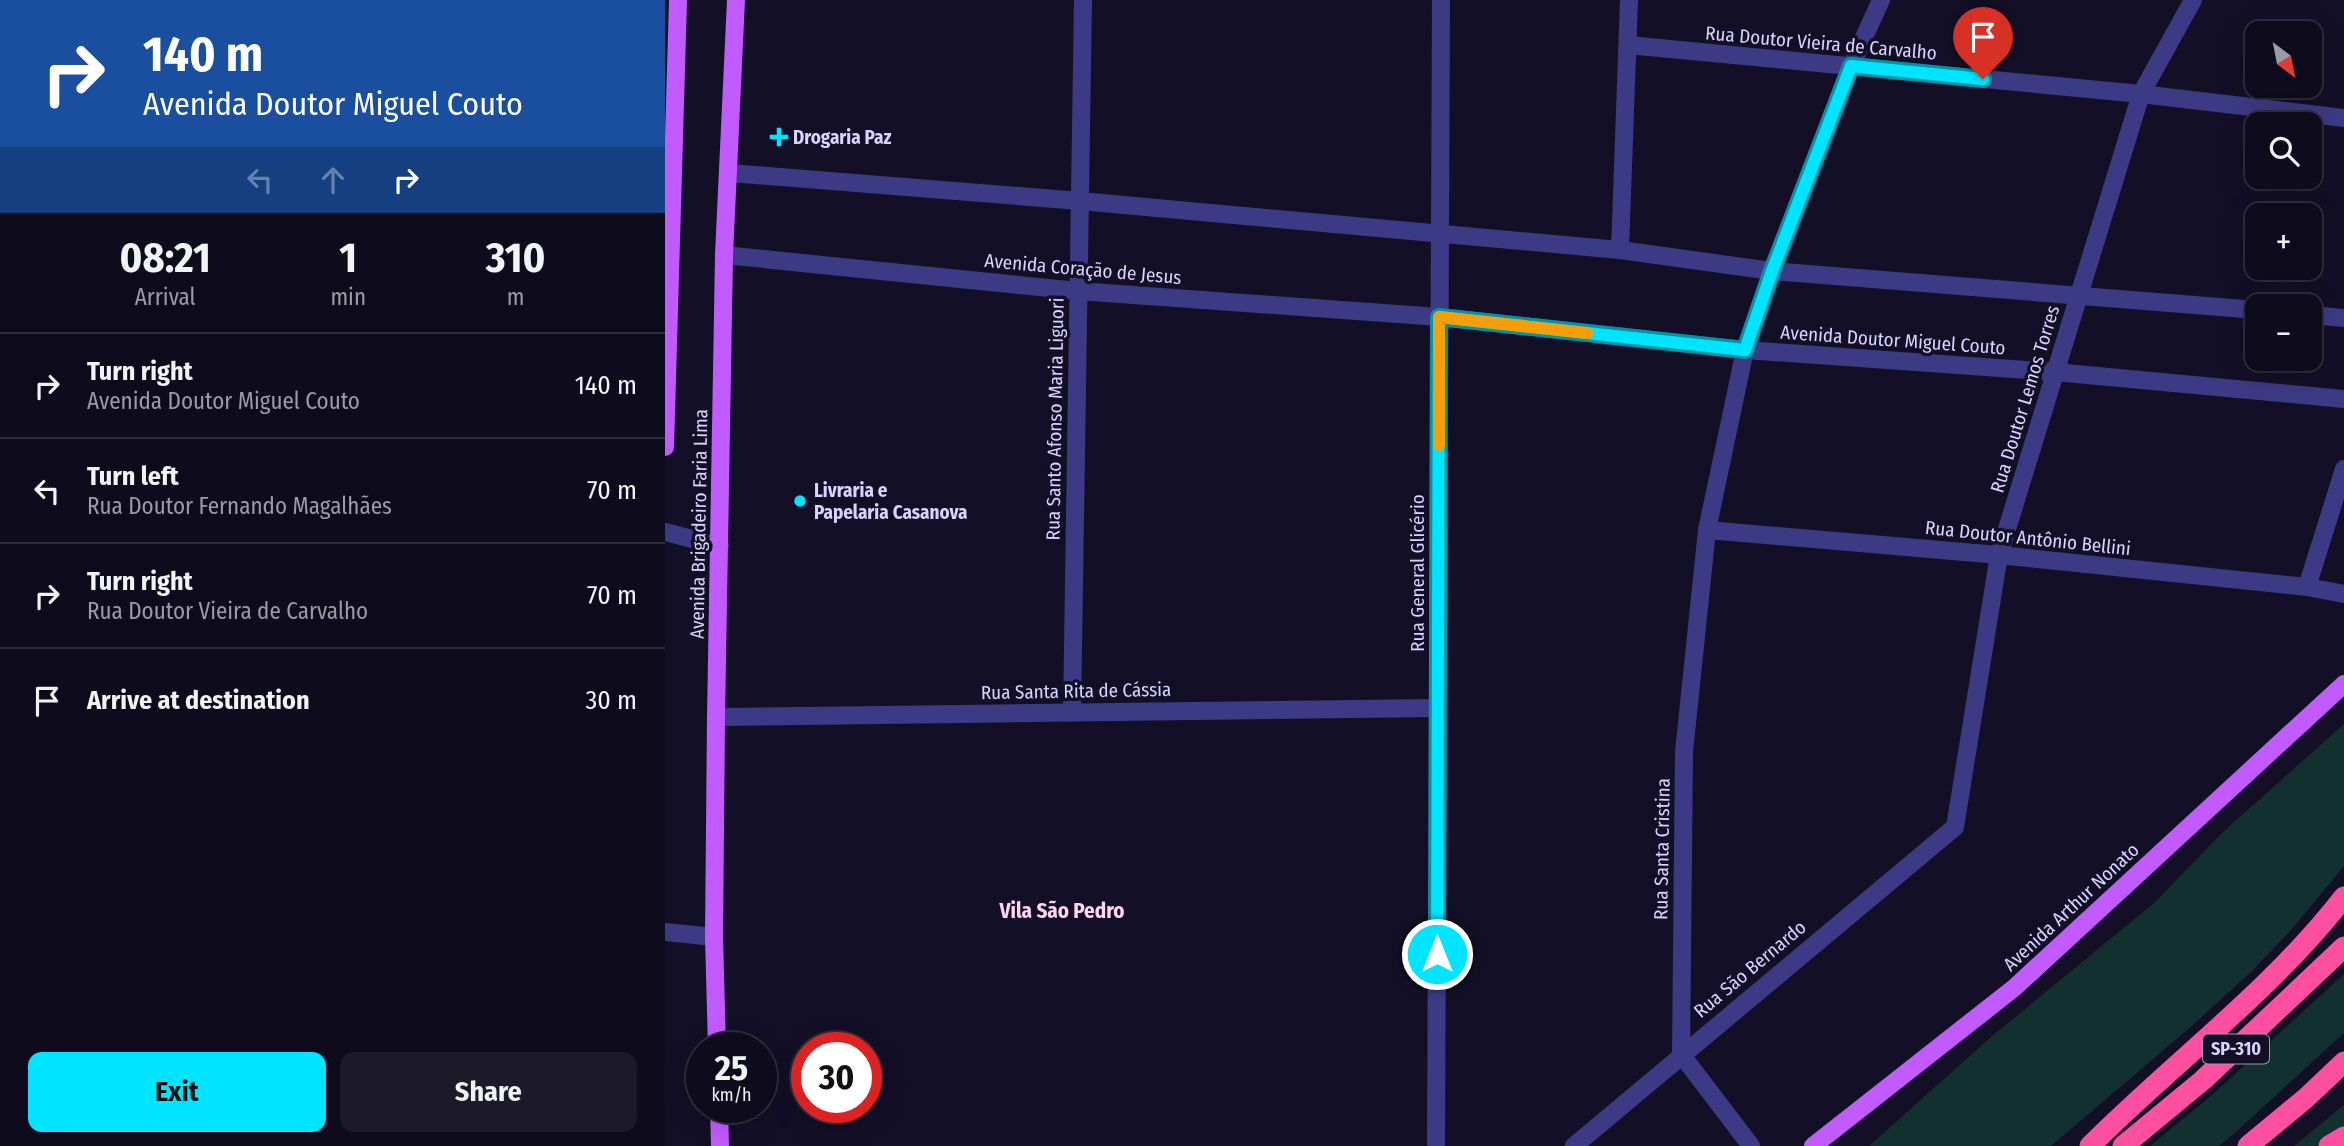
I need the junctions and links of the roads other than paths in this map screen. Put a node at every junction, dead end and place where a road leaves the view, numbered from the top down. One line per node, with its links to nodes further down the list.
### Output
1 (678, 0): 27 (main road, Avenida Brigadeiro Faria Lima)
2 (736, 0): 12 (main road, Avenida Brigadeiro Faria Lima)
3 (1083, 0): 13 (street, Rua Santo Afonso Maria Liguori)
4 (1441, 0): 14 (street, Rua General Glicério)
5 (1629, 0): 8 (street)
6 (1881, 0): 9 (street, Rua Santa Cristina)
7 (2193, 0): 10 (street, Rua Doutor Lemos Torres)
8 (1628, 45): 9 (street, Rua Doutor Vieira de Carvalho); 15 (street)
9 (1851, 66): 10 (street, Rua Doutor Vieira de Carvalho); 17 (street, Rua Santa Cristina)
10 (2141, 94): 11 (street, Rua Doutor Vieira de Carvalho); 19 (street, Rua Doutor Lemos Torres)
11 (2344, 118)
12 (730, 173): 13 (street); 16 (main road, Avenida Brigadeiro Faria Lima)
13 (1080, 201): 14 (street); 18 (street, Rua Santo Afonso Maria Liguori)
14 (1440, 235): 15 (street); 22 (street, Rua General Glicério)
15 (1621, 250): 17 (street)
16 (725, 255): 18 (street, Avenida Coração de Jesus); 31 (main road, Avenida Brigadeiro Faria Lima)
17 (1772, 271): 19 (street); 24 (street, Rua Santa Cristina)
18 (1078, 291): 22 (street, Avenida Coração de Jesus); 37 (street, Rua Santo Afonso Maria Liguori)
19 (2080, 293): 20 (street); 25 (street, Rua Doutor Lemos Torres)
20 (2245, 309)
21 (2322, 316): 23 (street)
22 (1439, 317): 24 (street, Avenida Doutor Miguel Couto); 36 (street, Rua General Glicério)
23 (2344, 318)
24 (1745, 350): 25 (street, Avenida Doutor Miguel Couto); 29 (street, Rua Santa Cristina)
25 (2055, 372): 26 (street, Avenida Doutor Miguel Couto); 32 (street, Rua Doutor Lemos Torres)
26 (2344, 399)
27 (665, 447)
28 (2344, 469): 33 (street)
29 (1707, 530): 32 (street, Rua Doutor Antônio Bellini); 45 (street, Rua Santa Cristina)
30 (665, 532): 31 (street)
31 (720, 546): 38 (main road, Avenida Brigadeiro Faria Lima)
32 (1999, 555): 33 (street, Rua Doutor Antônio Bellini); 39 (street, Rua Doutor Lemos Torres)
33 (2307, 587): 34 (street, Rua Doutor Antônio Bellini)
34 (2344, 594)
35 (2344, 684): 53 (main road, Avenida Arthur Nonato)
36 (1438, 708): 37 (street, Rua Santa Rita de Cássia); 50 (street, Rua General Glicério)
37 (1072, 712): 38 (street, Rua Santa Rita de Cássia)
38 (716, 717): 42 (main road, Avenida Brigadeiro Faria Lima)
39 (1955, 827): 45 (street, Rua São Bernardo)
40 (2344, 897): 54 (highway)
41 (665, 932): 42 (street)
42 (713, 937): 44 (main road, Avenida Brigadeiro Faria Lima)
43 (2344, 947): 55 (highway, SP-310)
44 (716, 1032)
45 (1681, 1054): 51 (street, Rua São Bernardo); 52 (street)
46 (2344, 1062): 56 (highway)
47 (719, 1123): 49 (main road)
48 (2344, 1137): 57 (highway)
49 (720, 1146)
50 (1436, 1146)
51 (1574, 1146)
52 (1751, 1146)
53 (1812, 1146)
54 (2090, 1146)
55 (2123, 1146)
56 (2248, 1146)
57 (2329, 1146)

